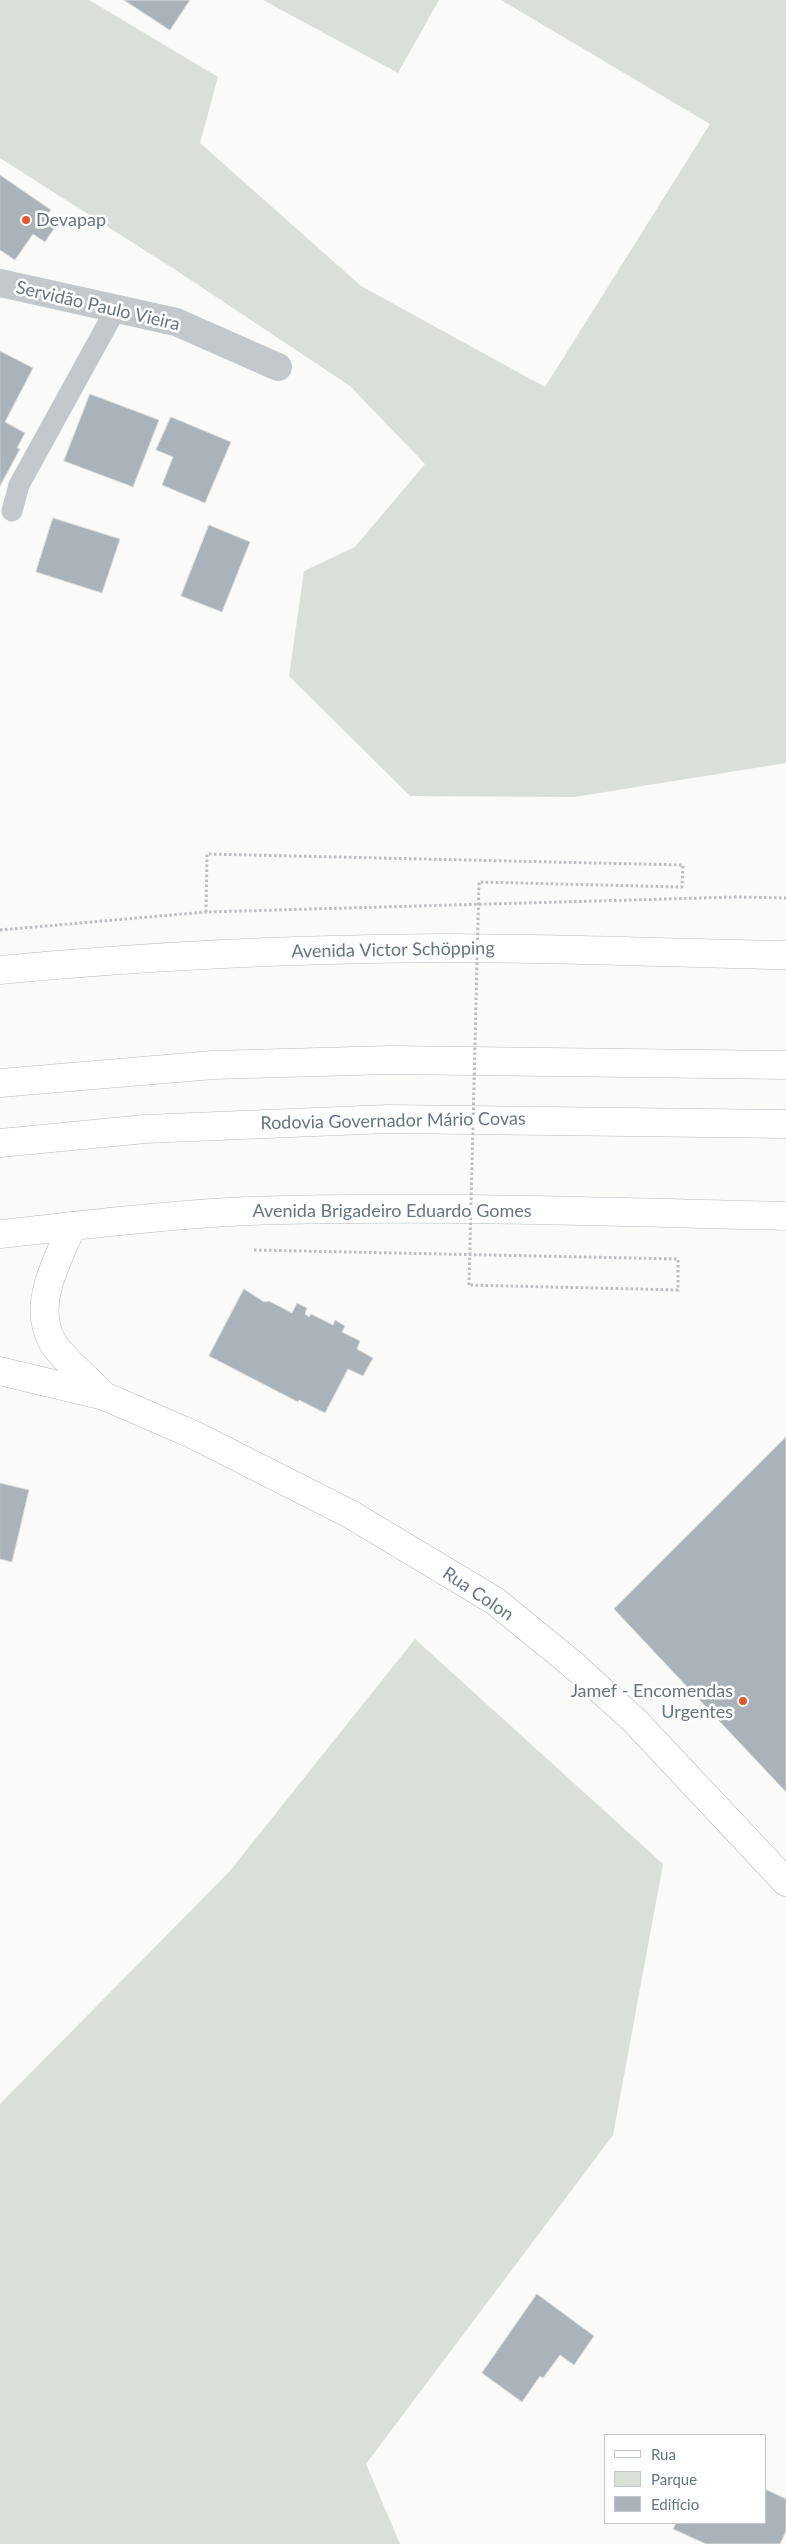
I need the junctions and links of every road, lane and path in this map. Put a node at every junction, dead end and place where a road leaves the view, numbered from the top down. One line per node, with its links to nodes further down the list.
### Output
1 (0, 283): 2 (street, Servidão Paulo Vieira)
2 (117, 307): 3 (street, Servidão Paulo Vieira); 4 (lane)
3 (278, 367)
4 (12, 511)
5 (786, 898): 6 (path)
6 (206, 912): 7 (path); 14 (path, bridge)
7 (0, 930)
8 (786, 955): 9 (main road, Avenida Victor Schöpping)
9 (0, 970)
10 (786, 1065): 11 (main road)
11 (0, 1083)
12 (786, 1124): 13 (main road, Rodovia Governador Mário Covas)
13 (0, 1143)
14 (248, 1212): 15 (main road, Avenida Brigadeiro Eduardo Gomes); 16 (main road, Avenida Brigadeiro Eduardo Gomes)
15 (786, 1216)
16 (72, 1226): 17 (main road, Avenida Brigadeiro Eduardo Gomes); 19 (main road, Rua Colon)
17 (0, 1234)
18 (0, 1371): 19 (main road, Rua Colon)
19 (104, 1396): 20 (main road, Rua Colon)
20 (786, 1882)

